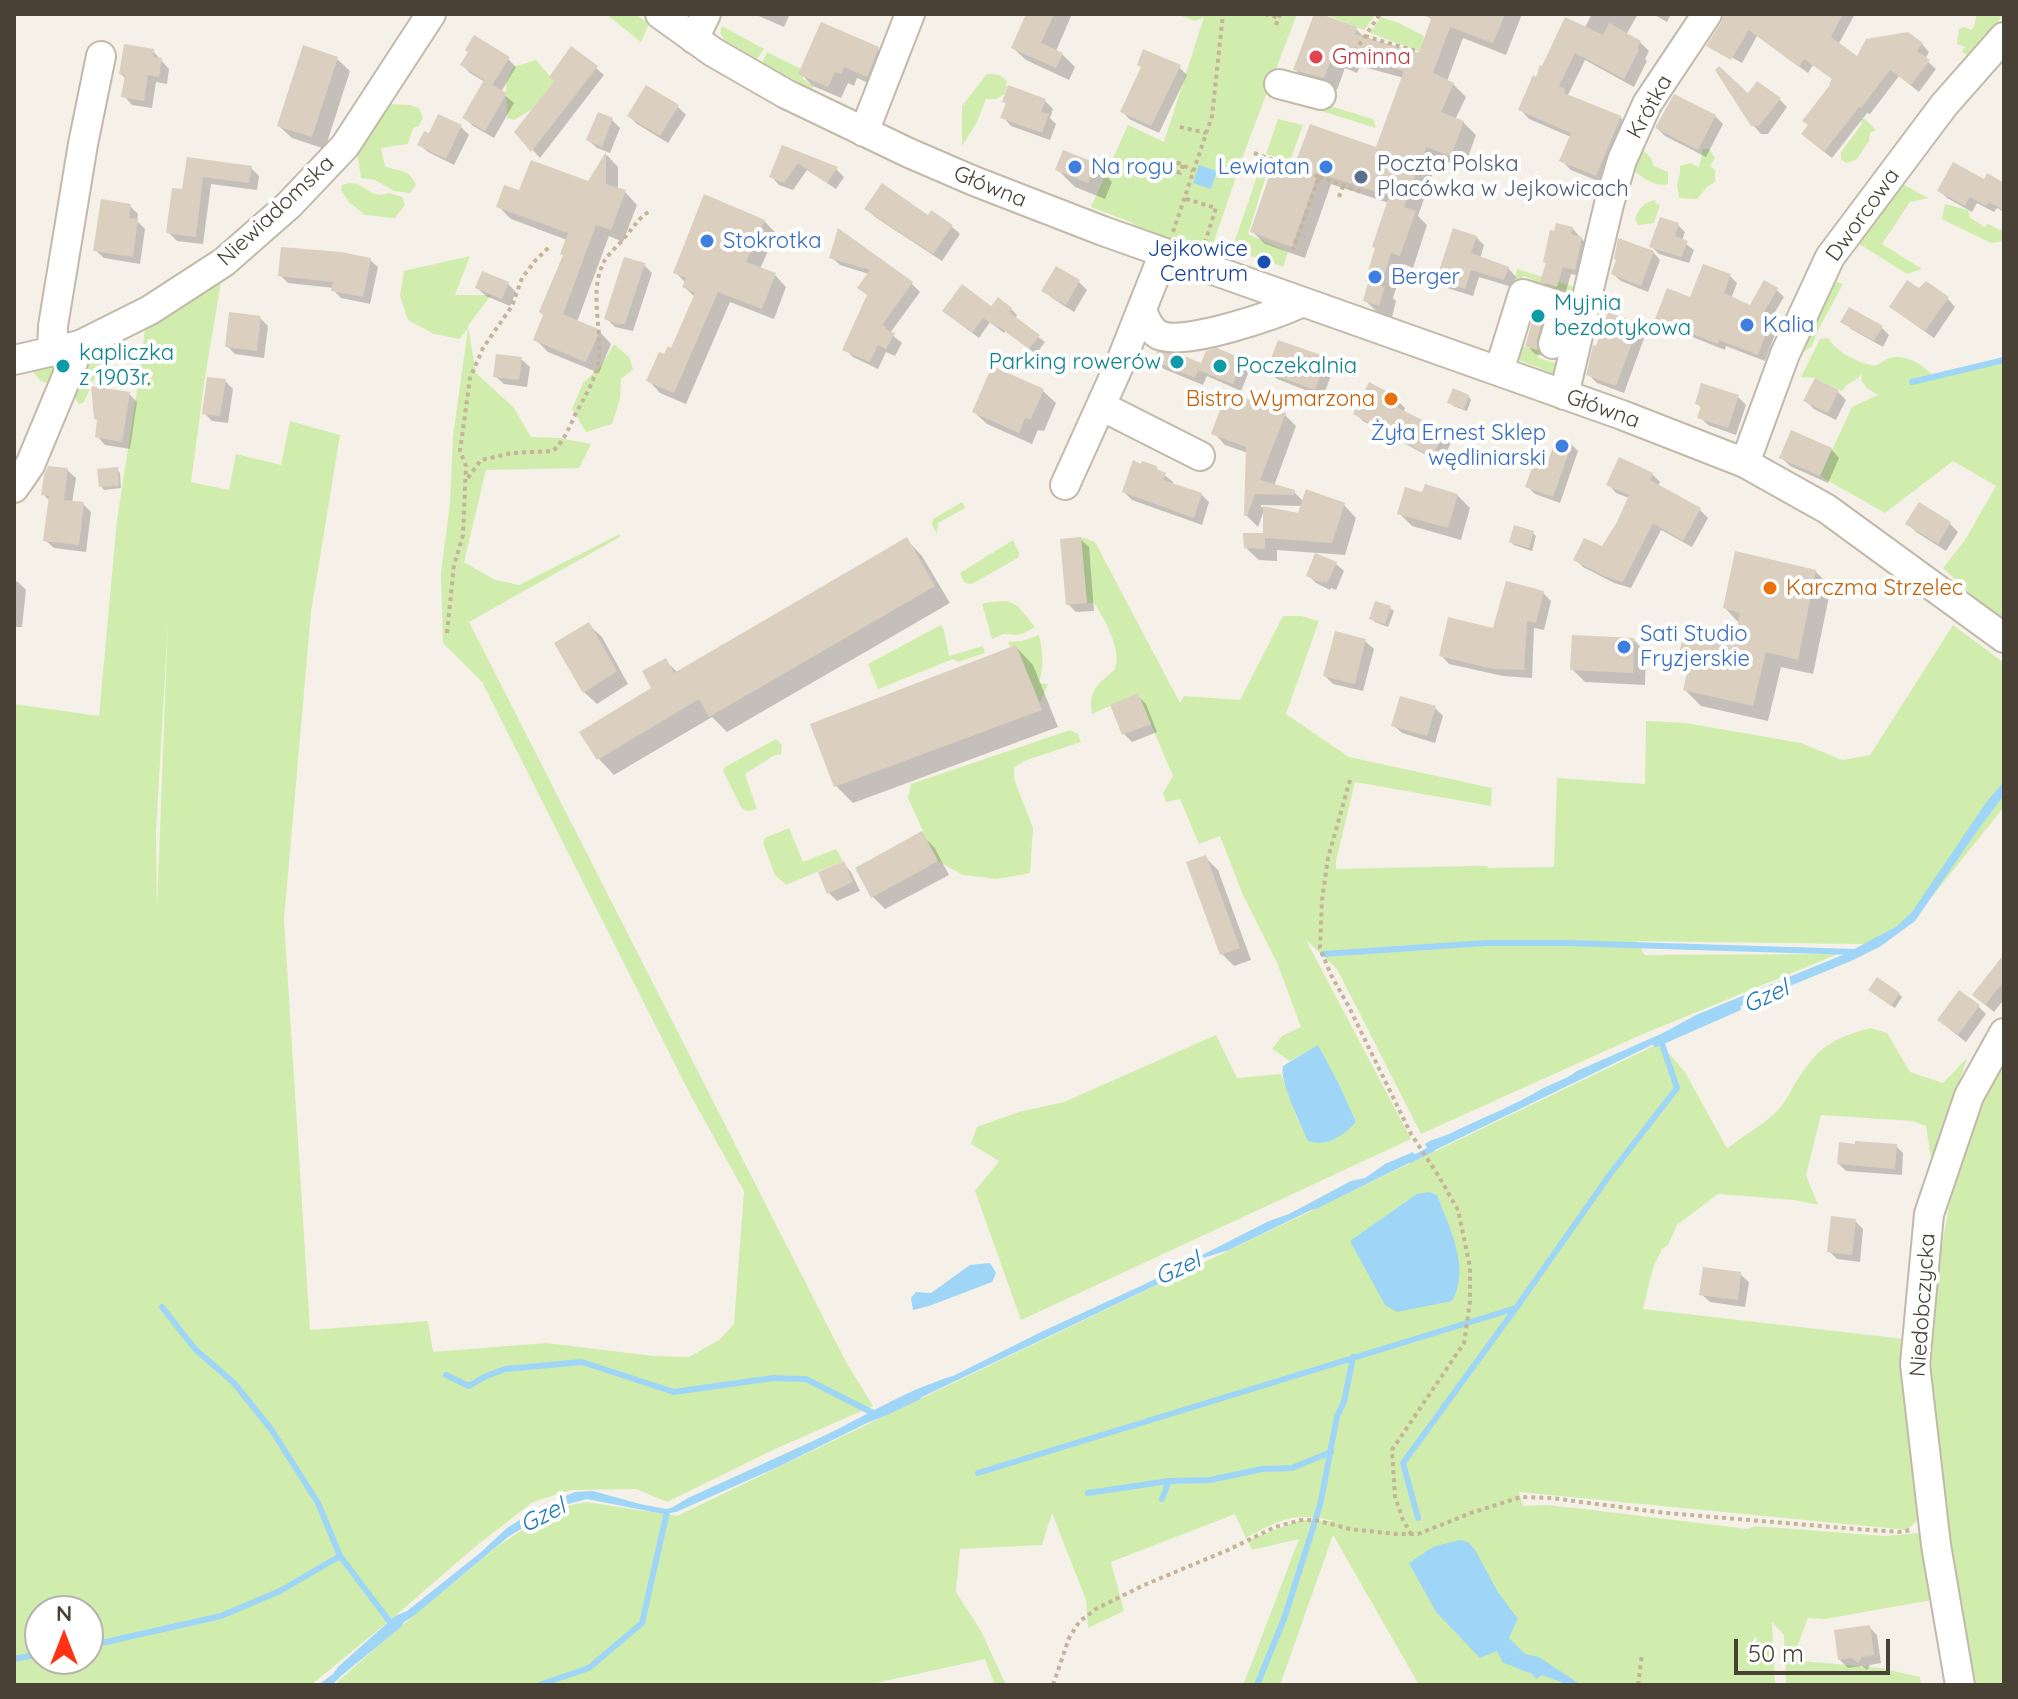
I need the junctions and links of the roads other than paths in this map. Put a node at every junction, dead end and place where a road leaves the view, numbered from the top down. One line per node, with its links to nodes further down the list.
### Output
1 (431, 14): 16 (street, Niewiadomska)
2 (660, 14): 5 (street, Główna)
3 (910, 14): 10 (street)
4 (1707, 14): 15 (street, Krótka)
5 (700, 27): 10 (street, Główna)
6 (2004, 37): 23 (street, Dworcowa)
7 (101, 56): 17 (street)
8 (1279, 84): 9 (street)
9 (1321, 95)
10 (864, 132): 11 (street, Główna)
11 (1167, 246): 12 (street, Główna); 13 (street)
12 (1303, 302): 13 (street); 19 (street, Główna)
13 (1142, 310): 21 (street)
14 (1514, 323): 15 (street); 15 (street); 19 (street)
15 (1562, 340): 20 (street, Krótka)
16 (80, 345): 17 (street, Niewiadomska); 25 (street)
17 (52, 352): 18 (street, Niewiadomska)
18 (14, 360)
19 (1499, 371): 20 (street, Główna)
20 (1564, 395): 23 (street, Główna)
21 (1101, 406): 22 (street); 24 (street)
22 (1200, 456)
23 (1745, 463): 26 (street, Główna)
24 (1065, 485)
25 (14, 488)
26 (2004, 638)
27 (2004, 1033): 28 (street, Niedobczycka)
28 (1960, 1685)

